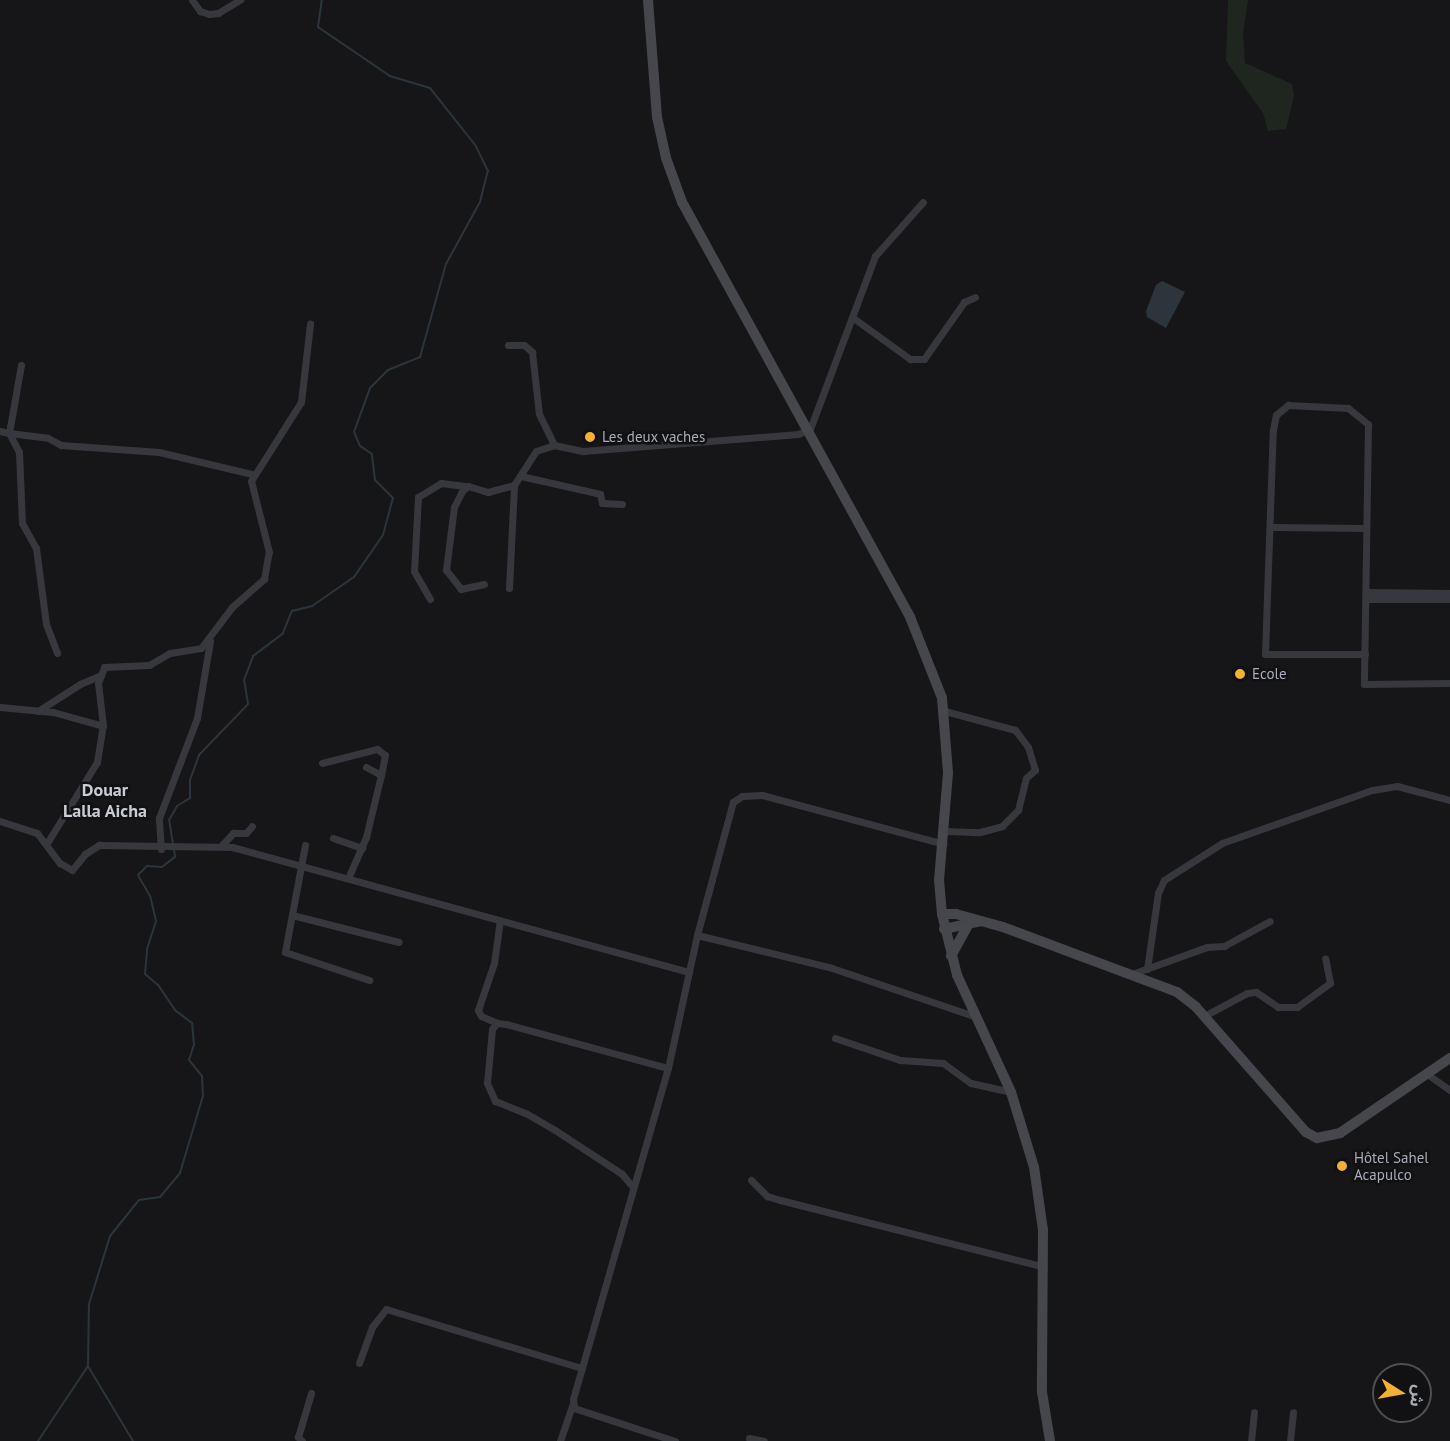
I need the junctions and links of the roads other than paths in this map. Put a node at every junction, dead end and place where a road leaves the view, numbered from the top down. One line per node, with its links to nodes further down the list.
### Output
1 (192, 0): 2 (street)
2 (240, 0)
3 (648, 0): 10 (main road)
4 (923, 202): 6 (street)
5 (975, 297): 6 (street)
6 (852, 316): 10 (street)
7 (310, 324): 14 (street)
8 (508, 345): 13 (street)
9 (21, 365): 12 (street)
10 (810, 429): 13 (street); 34 (main road)
11 (0, 431): 12 (street)
12 (9, 433): 14 (street); 28 (street)
13 (554, 445): 15 (street)
14 (252, 474): 27 (street)
15 (521, 476): 16 (street); 18 (street)
16 (514, 485): 17 (street); 22 (street)
17 (468, 486): 21 (street); 25 (street)
18 (622, 504)
19 (1272, 527): 20 (street); 20 (street); 29 (street)
20 (1366, 528): 24 (street)
21 (484, 584)
22 (509, 588)
23 (1450, 593): 24 (street)
24 (1366, 596): 26 (street); 29 (street)
25 (430, 599)
26 (1450, 599)
27 (210, 641): 30 (street); 49 (street)
28 (57, 653)
29 (1365, 654): 31 (street)
30 (101, 675): 33 (street); 35 (street)
31 (1450, 683)
32 (0, 707): 33 (street)
33 (38, 711): 35 (street)
34 (945, 711): 42 (main road); 42 (street)
35 (103, 726): 44 (street)
36 (322, 763): 38 (street)
37 (366, 767): 38 (street)
38 (381, 775): 48 (street)
39 (1450, 800): 63 (street)
40 (0, 821): 44 (street)
41 (252, 826): 47 (street)
42 (945, 831): 45 (main road)
43 (333, 838): 48 (street)
44 (47, 843): 49 (street)
45 (943, 844): 52 (main road); 59 (street)
46 (305, 845): 50 (street)
47 (221, 846): 49 (street); 50 (street)
48 (362, 848): 51 (street)
49 (161, 849)
50 (302, 865): 51 (street); 54 (street)
51 (349, 876): 55 (street)
52 (940, 899): 53 (main road); 56 (main road)
53 (942, 914): 56 (main road); 58 (main road)
54 (292, 915): 60 (street); 66 (street)
55 (500, 920): 64 (street); 69 (street)
56 (966, 920): 58 (main road); 61 (main road); 65 (main road)
57 (1270, 921): 63 (street)
58 (945, 929): 61 (main road)
59 (697, 935): 64 (street); 67 (street)
60 (399, 942)
61 (951, 956): 67 (main road)
62 (1325, 958): 68 (street)
63 (1147, 969): 65 (street)
64 (688, 972): 72 (street)
65 (1132, 974): 68 (main road)
66 (369, 980)
67 (974, 1016): 75 (main road)
68 (1204, 1016): 73 (main road)
69 (497, 1023): 72 (street); 77 (street)
70 (835, 1038): 75 (street)
71 (1450, 1058): 73 (main road)
72 (668, 1068): 77 (street)
73 (1427, 1074): 74 (street)
74 (1450, 1090)
75 (1011, 1092): 78 (main road)
76 (751, 1180): 78 (street)
77 (632, 1186): 80 (street)
78 (1044, 1268): 90 (main road)
79 (359, 1363): 80 (street)
80 (582, 1368): 82 (street)
81 (311, 1393): 86 (street)
82 (573, 1403): 87 (street); 88 (street)
83 (1254, 1412): 91 (street)
84 (1293, 1412): 92 (street)
85 (749, 1438): 89 (street)
86 (303, 1441)
87 (560, 1441)
88 (675, 1441)
89 (764, 1441)
90 (1050, 1441)
91 (1251, 1441)
92 (1290, 1441)

